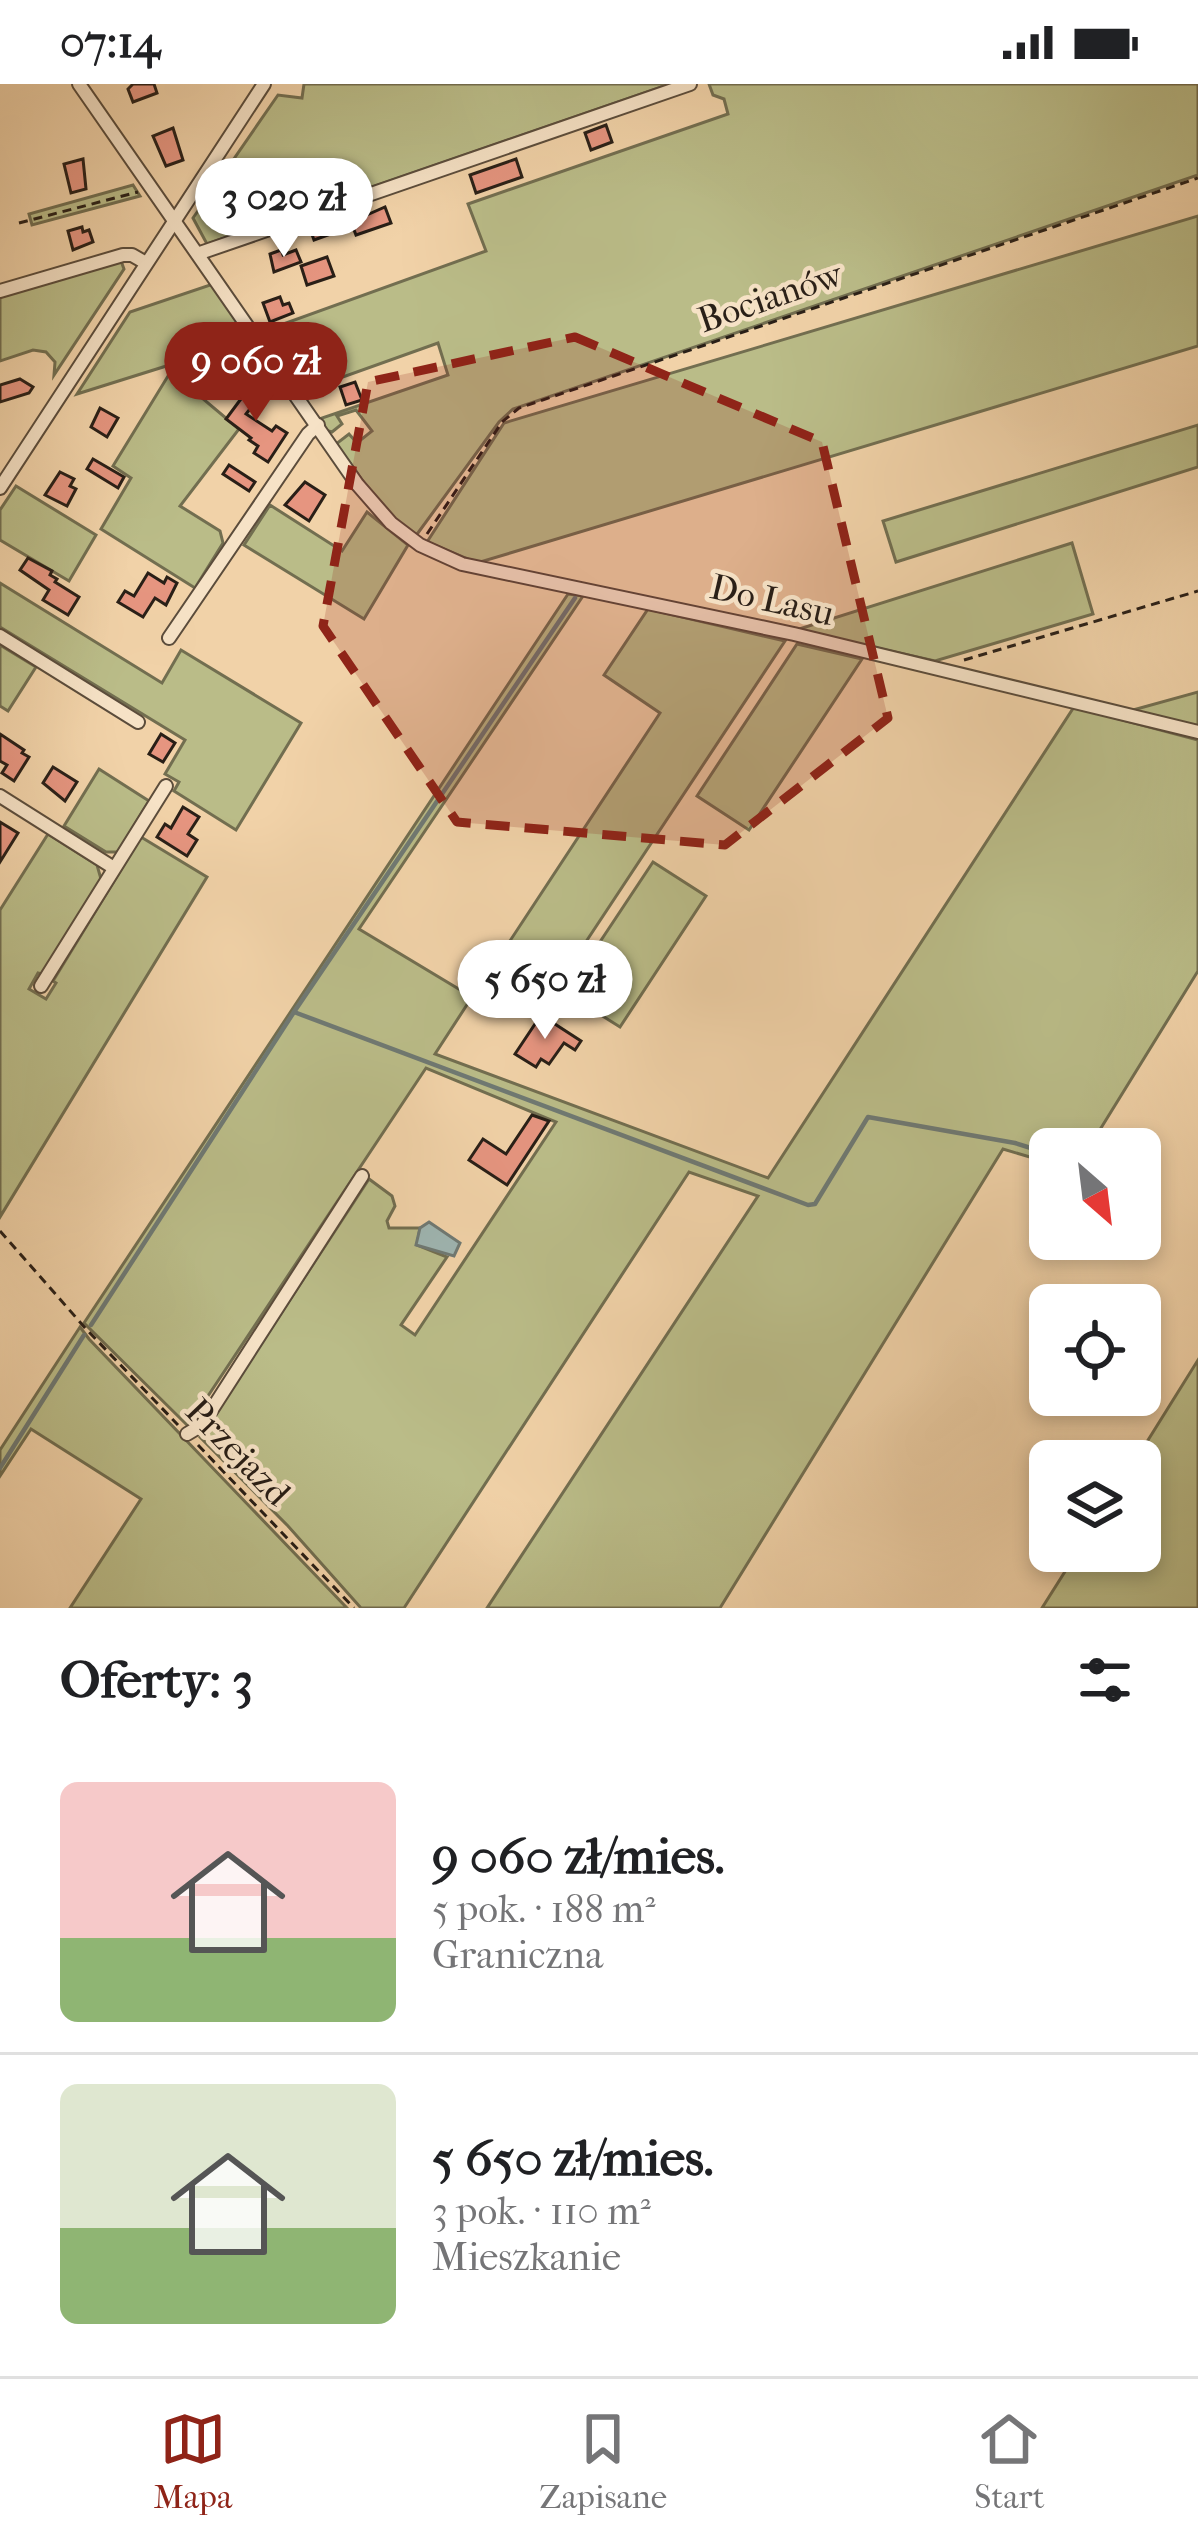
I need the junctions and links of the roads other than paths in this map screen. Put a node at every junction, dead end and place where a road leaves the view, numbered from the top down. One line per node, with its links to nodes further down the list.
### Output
1 (80, 84): 4 (street, Do Lasu)
2 (264, 84): 4 (street)
3 (690, 84): 5 (street)
4 (175, 220): 5 (street, Do Lasu); 6 (street)
5 (200, 253): 8 (street, Do Lasu)
6 (146, 263): 7 (street); 9 (street)
7 (0, 291)
8 (318, 425): 11 (street); 13 (street, Do Lasu)
9 (0, 488)
10 (0, 636): 12 (street)
11 (169, 638)
12 (138, 722)
13 (1198, 732)
14 (166, 786): 16 (street)
15 (0, 796): 16 (street)
16 (114, 868): 17 (street)
17 (41, 986)
18 (362, 1176): 19 (street)
19 (187, 1433)

